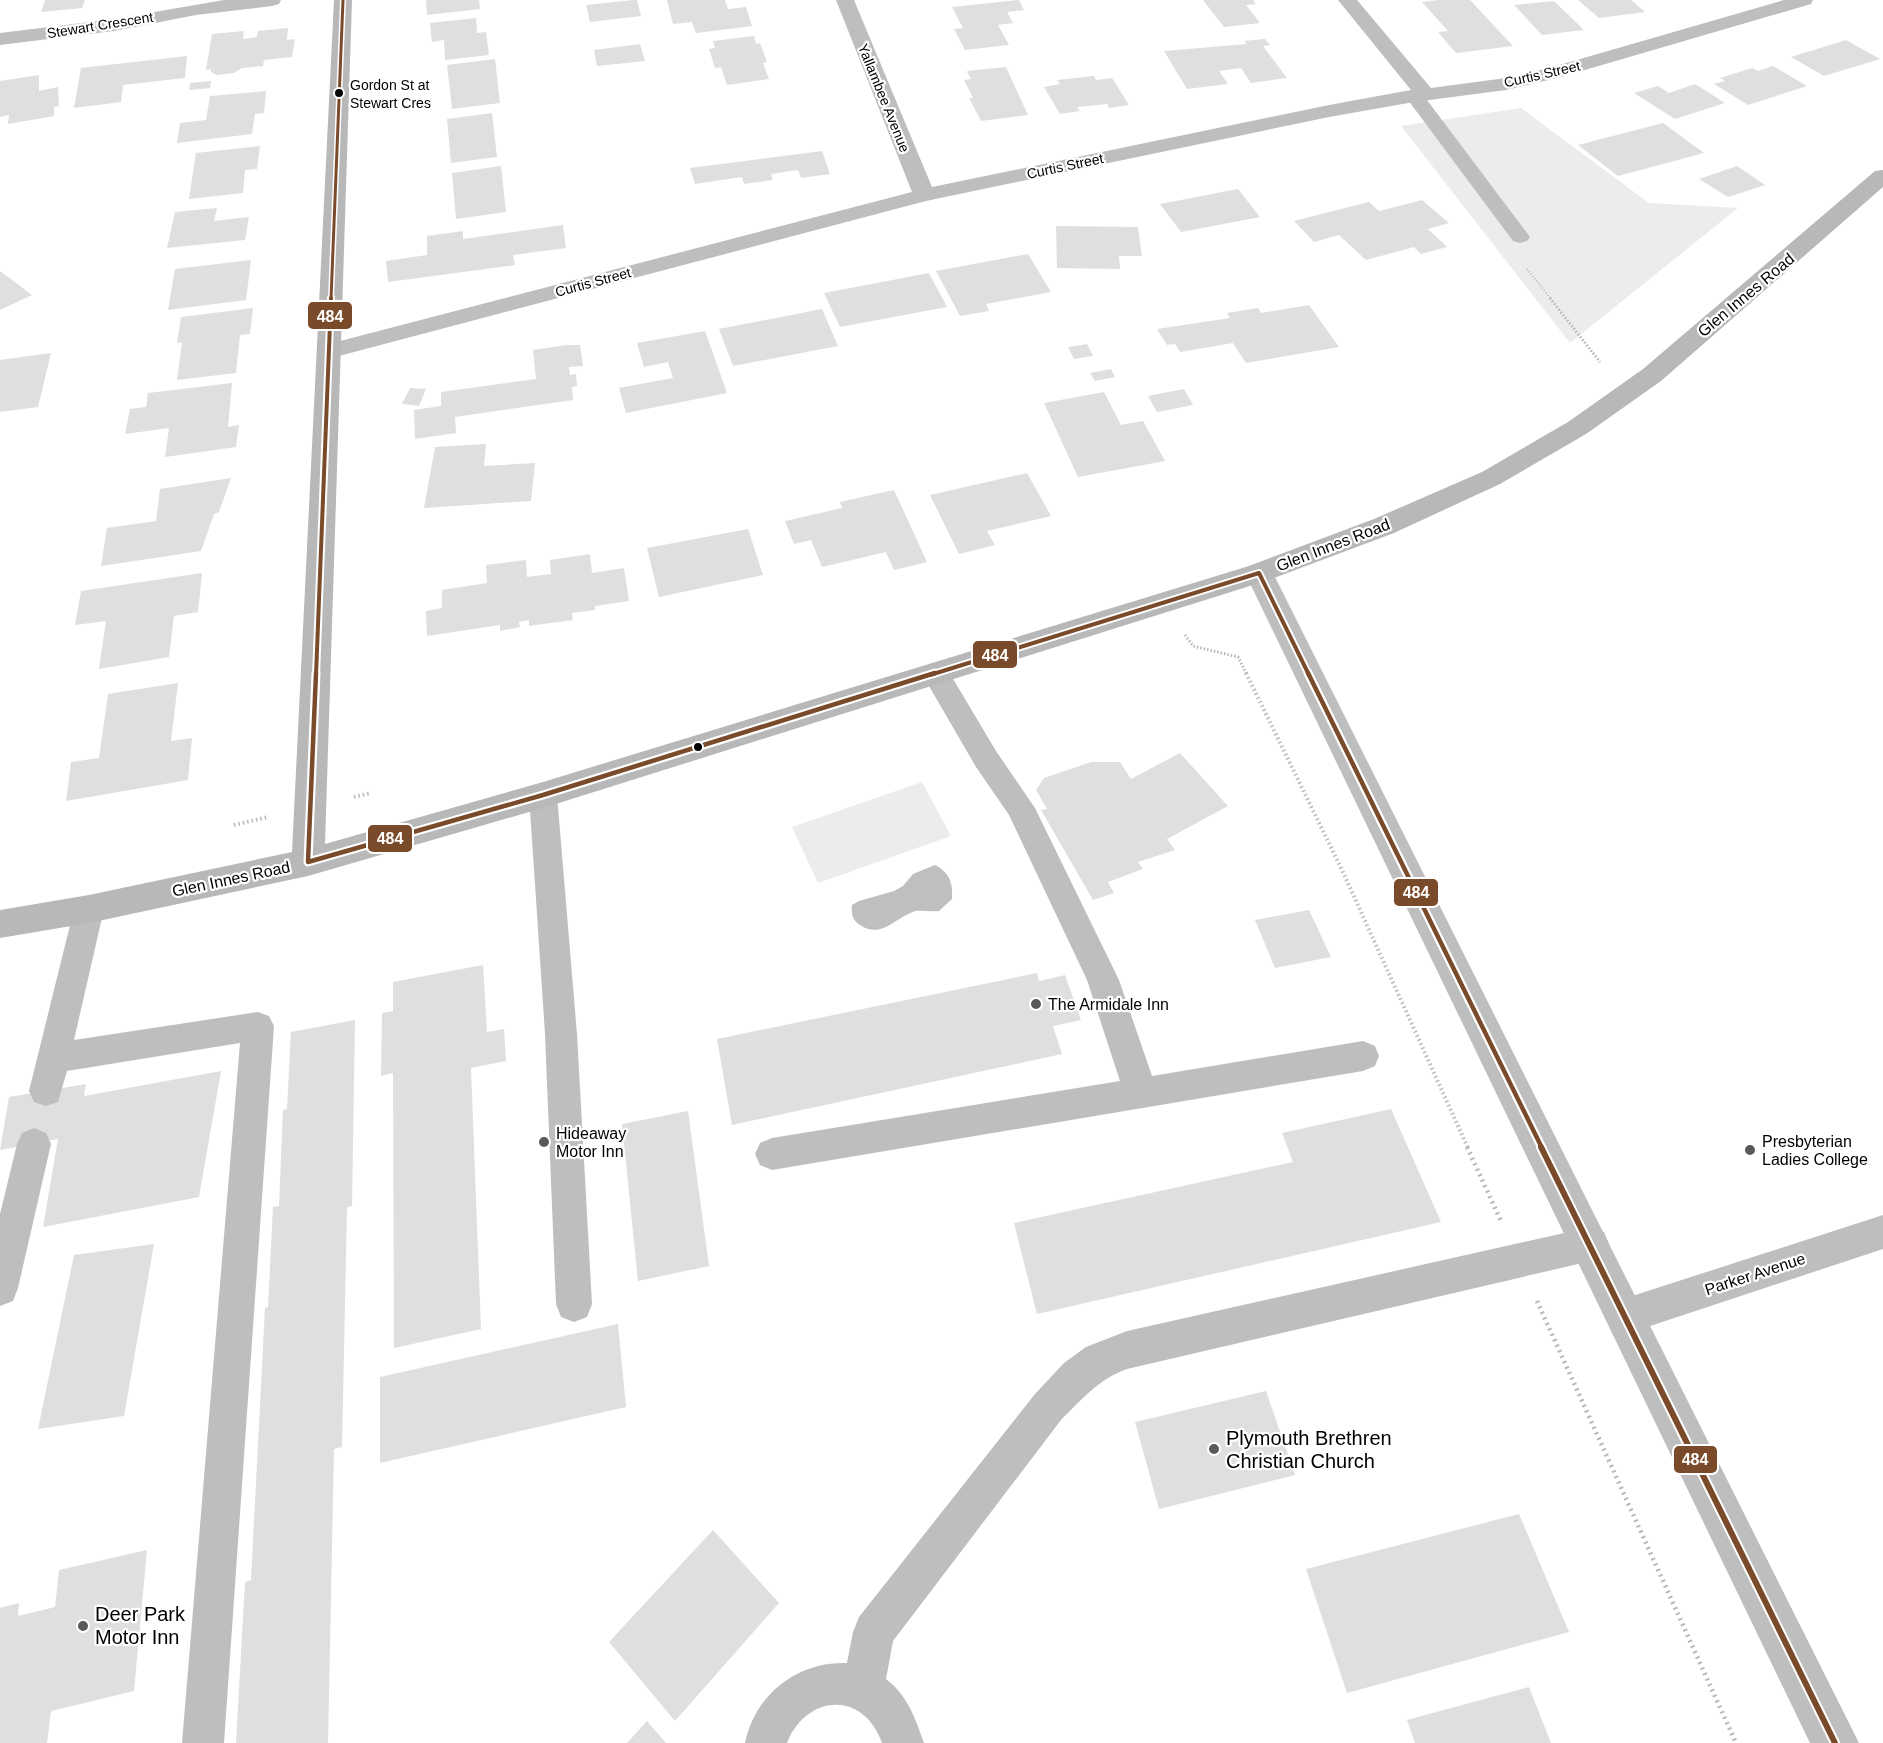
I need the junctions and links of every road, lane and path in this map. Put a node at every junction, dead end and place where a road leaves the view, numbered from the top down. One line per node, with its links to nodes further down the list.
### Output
1 (272, 0): 6 (street, Stewart Crescent)
2 (343, 0): 11 (main road)
3 (845, 0): 9 (street, Yallambee Avenue)
4 (1347, 0): 7 (street)
5 (1804, 0): 7 (street, Curtis Street)
6 (0, 39)
7 (1420, 95): 9 (street, Curtis Street); 10 (lane)
8 (1883, 176): 12 (main road, Glen Innes Road)
9 (924, 195): 11 (street, Curtis Street)
10 (1520, 237)
11 (330, 351): 16 (main road)
12 (1259, 573): 14 (main road, Glen Innes Road); 24 (street)
13 (1185, 634): 25 (path)
14 (936, 674): 15 (main road, Glen Innes Road); 20 (lane)
15 (543, 795): 16 (main road, Glen Innes Road); 27 (lane)
16 (308, 862): 17 (main road, Glen Innes Road)
17 (88, 909): 18 (main road, Glen Innes Road); 30 (lane)
18 (0, 924)
19 (1363, 1056): 20 (lane)
20 (1141, 1093): 22 (lane)
21 (34, 1144): 26 (lane)
22 (772, 1154)
23 (1883, 1232): 28 (lane, Parker Avenue)
24 (1591, 1244): 25 (lane); 28 (street)
25 (1519, 1261): 29 (lane); 33 (path)
26 (0, 1288)
27 (574, 1304)
28 (1626, 1316): 34 (street)
29 (863, 1688): 31 (lane); 32 (lane)
30 (203, 1743)
31 (766, 1743)
32 (903, 1743)
33 (1736, 1743)
34 (1835, 1743)

